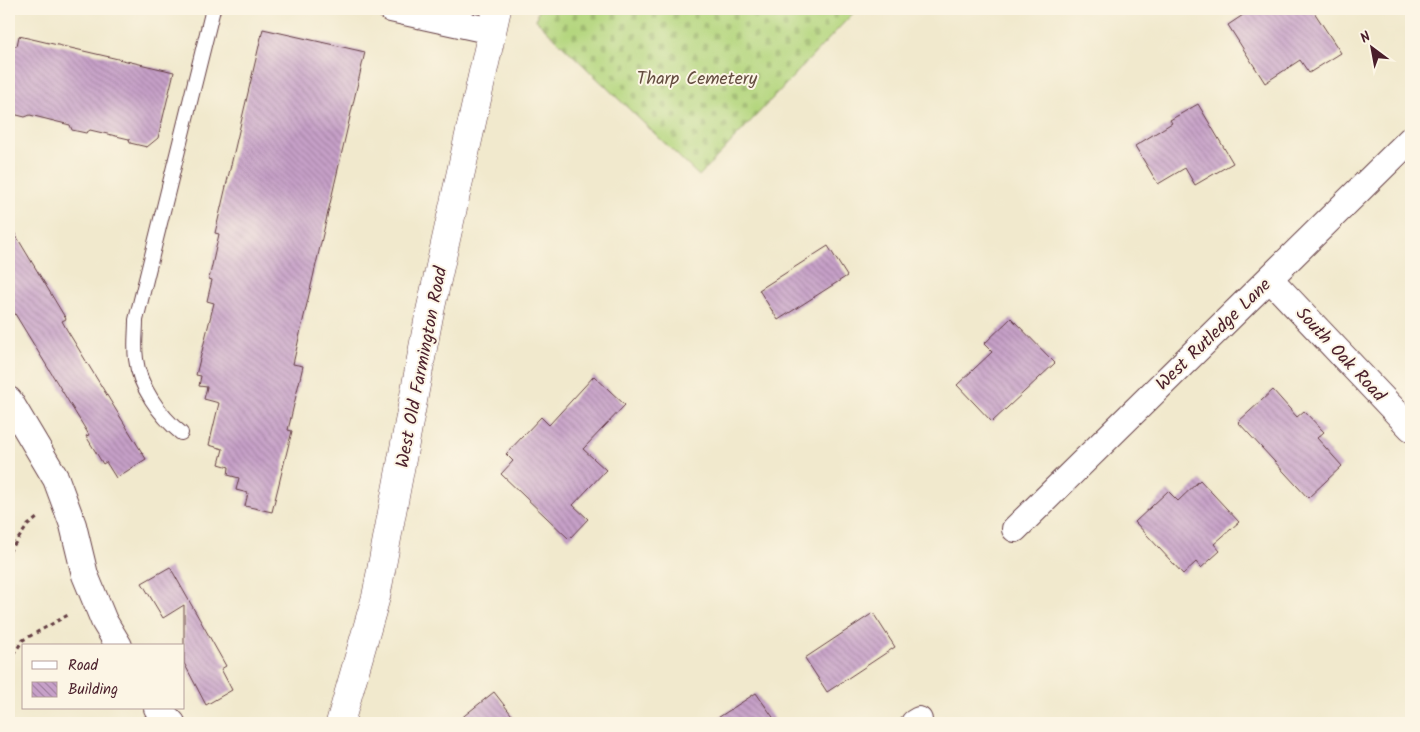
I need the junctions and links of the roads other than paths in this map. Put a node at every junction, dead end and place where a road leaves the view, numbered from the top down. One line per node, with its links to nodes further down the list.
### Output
1 (213, 9): 8 (lane)
2 (391, 9): 3 (street)
3 (494, 20): 11 (street, West Old Farmington Road)
4 (1411, 139): 5 (street, West Rutledge Lane)
5 (1270, 279): 7 (street, South Oak Road); 9 (street, West Rutledge Lane)
6 (9, 400): 10 (street)
7 (1411, 428)
8 (181, 432)
9 (1015, 529)
10 (118, 644)
11 (340, 723)

